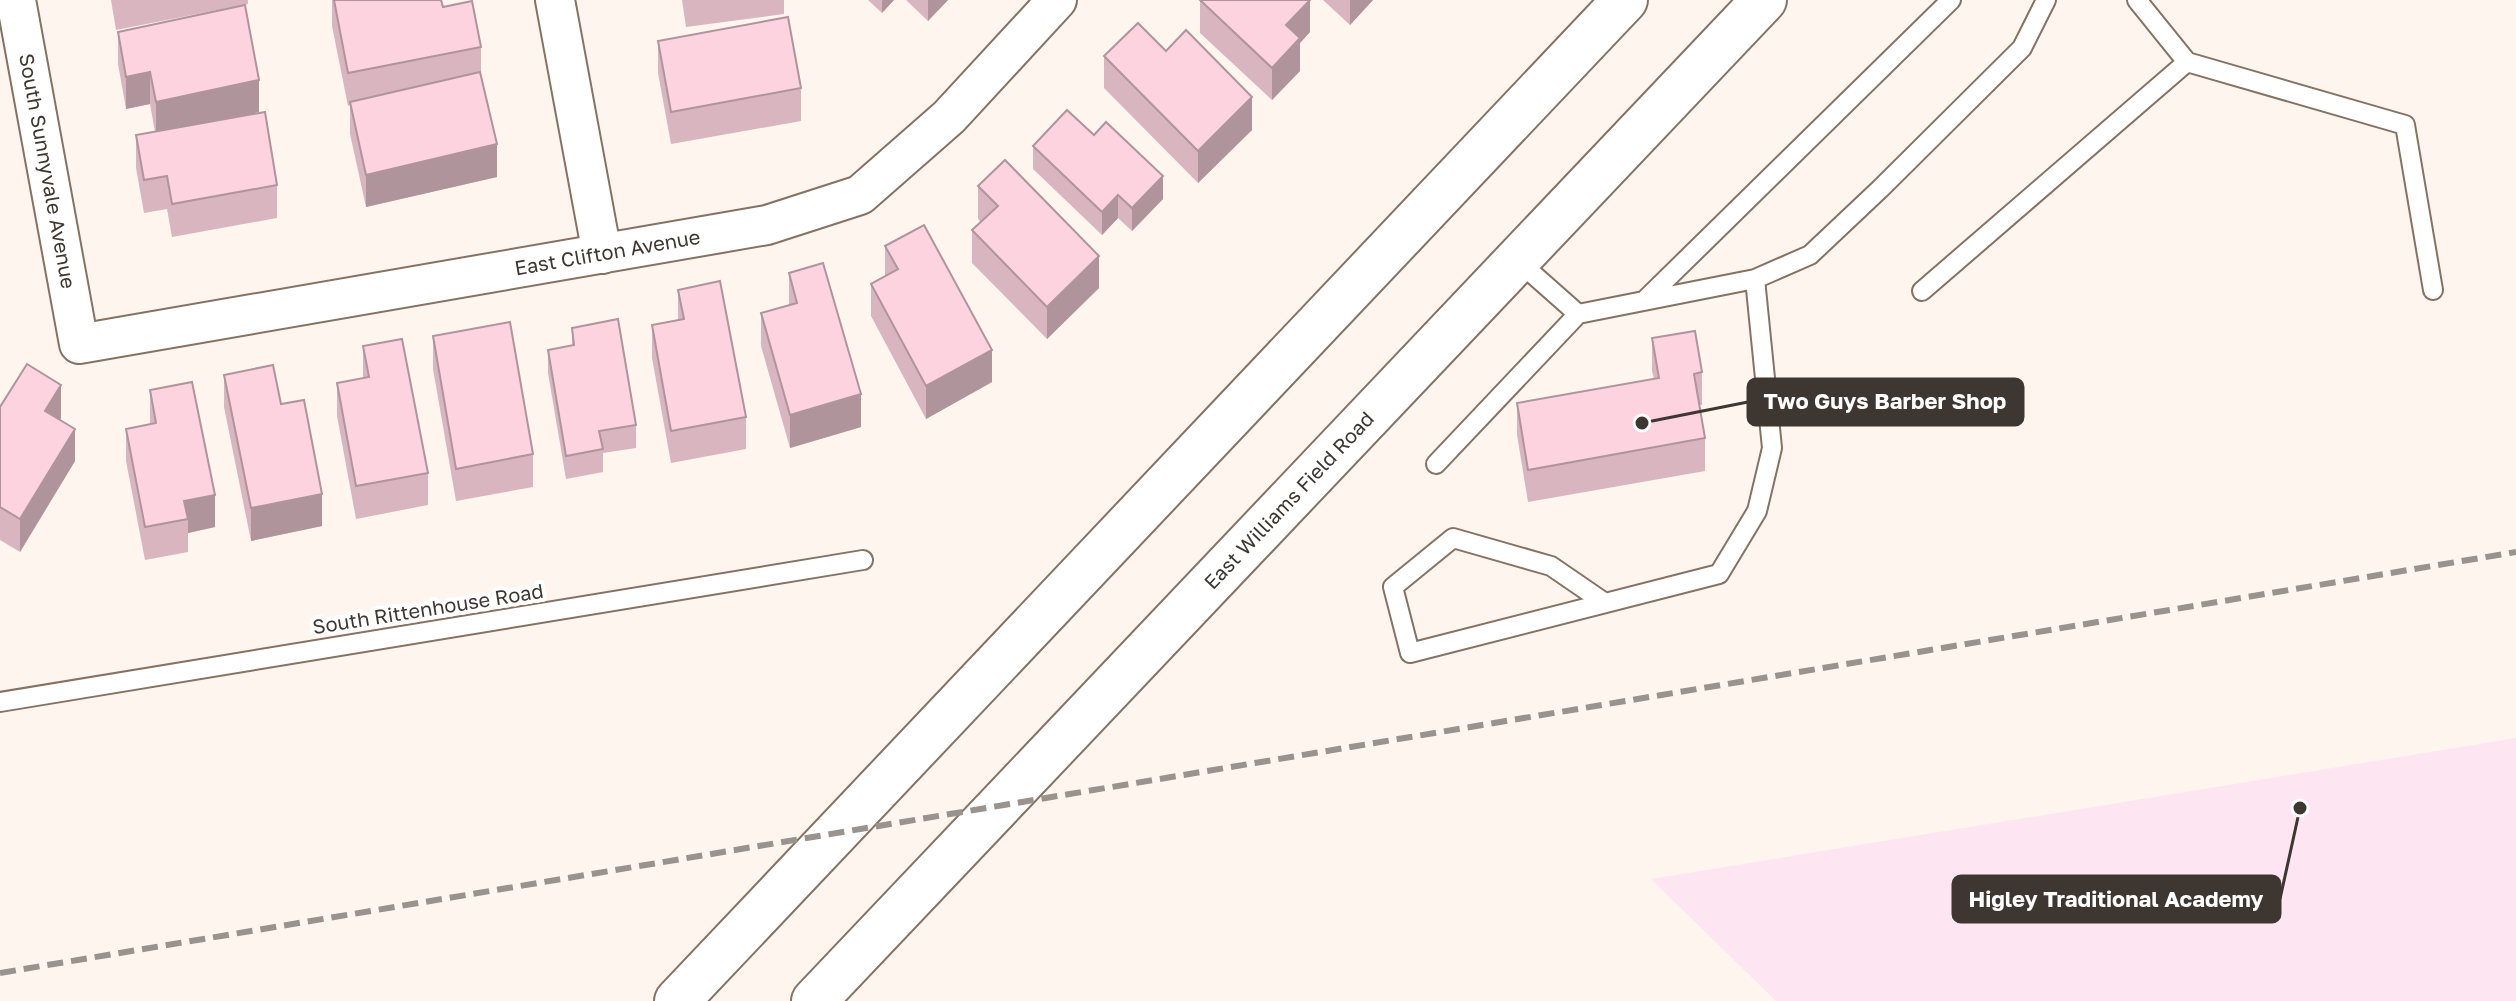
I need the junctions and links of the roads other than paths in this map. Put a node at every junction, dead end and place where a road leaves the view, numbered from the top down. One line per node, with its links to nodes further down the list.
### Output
1 (16, 0): 17 (street, South Sunnyvale Avenue)
2 (555, 0): 10 (street)
3 (1057, 0): 10 (street, East Clifton Avenue)
4 (1625, 0): 22 (main road)
5 (1764, 0): 11 (main road, East Williams Field Road)
6 (1951, 0): 15 (lane)
7 (2046, 0): 12 (lane)
8 (2137, 0): 9 (lane)
9 (2187, 62): 13 (lane); 14 (lane)
10 (602, 254): 17 (street, East Clifton Avenue)
11 (1517, 260): 16 (lane); 23 (main road, East Williams Field Road)
12 (1755, 279): 15 (lane); 20 (lane)
13 (2433, 290)
14 (1922, 291)
15 (1644, 301): 16 (lane)
16 (1578, 314): 18 (lane)
17 (79, 344)
18 (1436, 464)
19 (863, 560): 21 (lane, South Rittenhouse Road)
20 (1605, 603): 20 (lane)
21 (0, 702)
22 (677, 1001)
23 (814, 1001)

